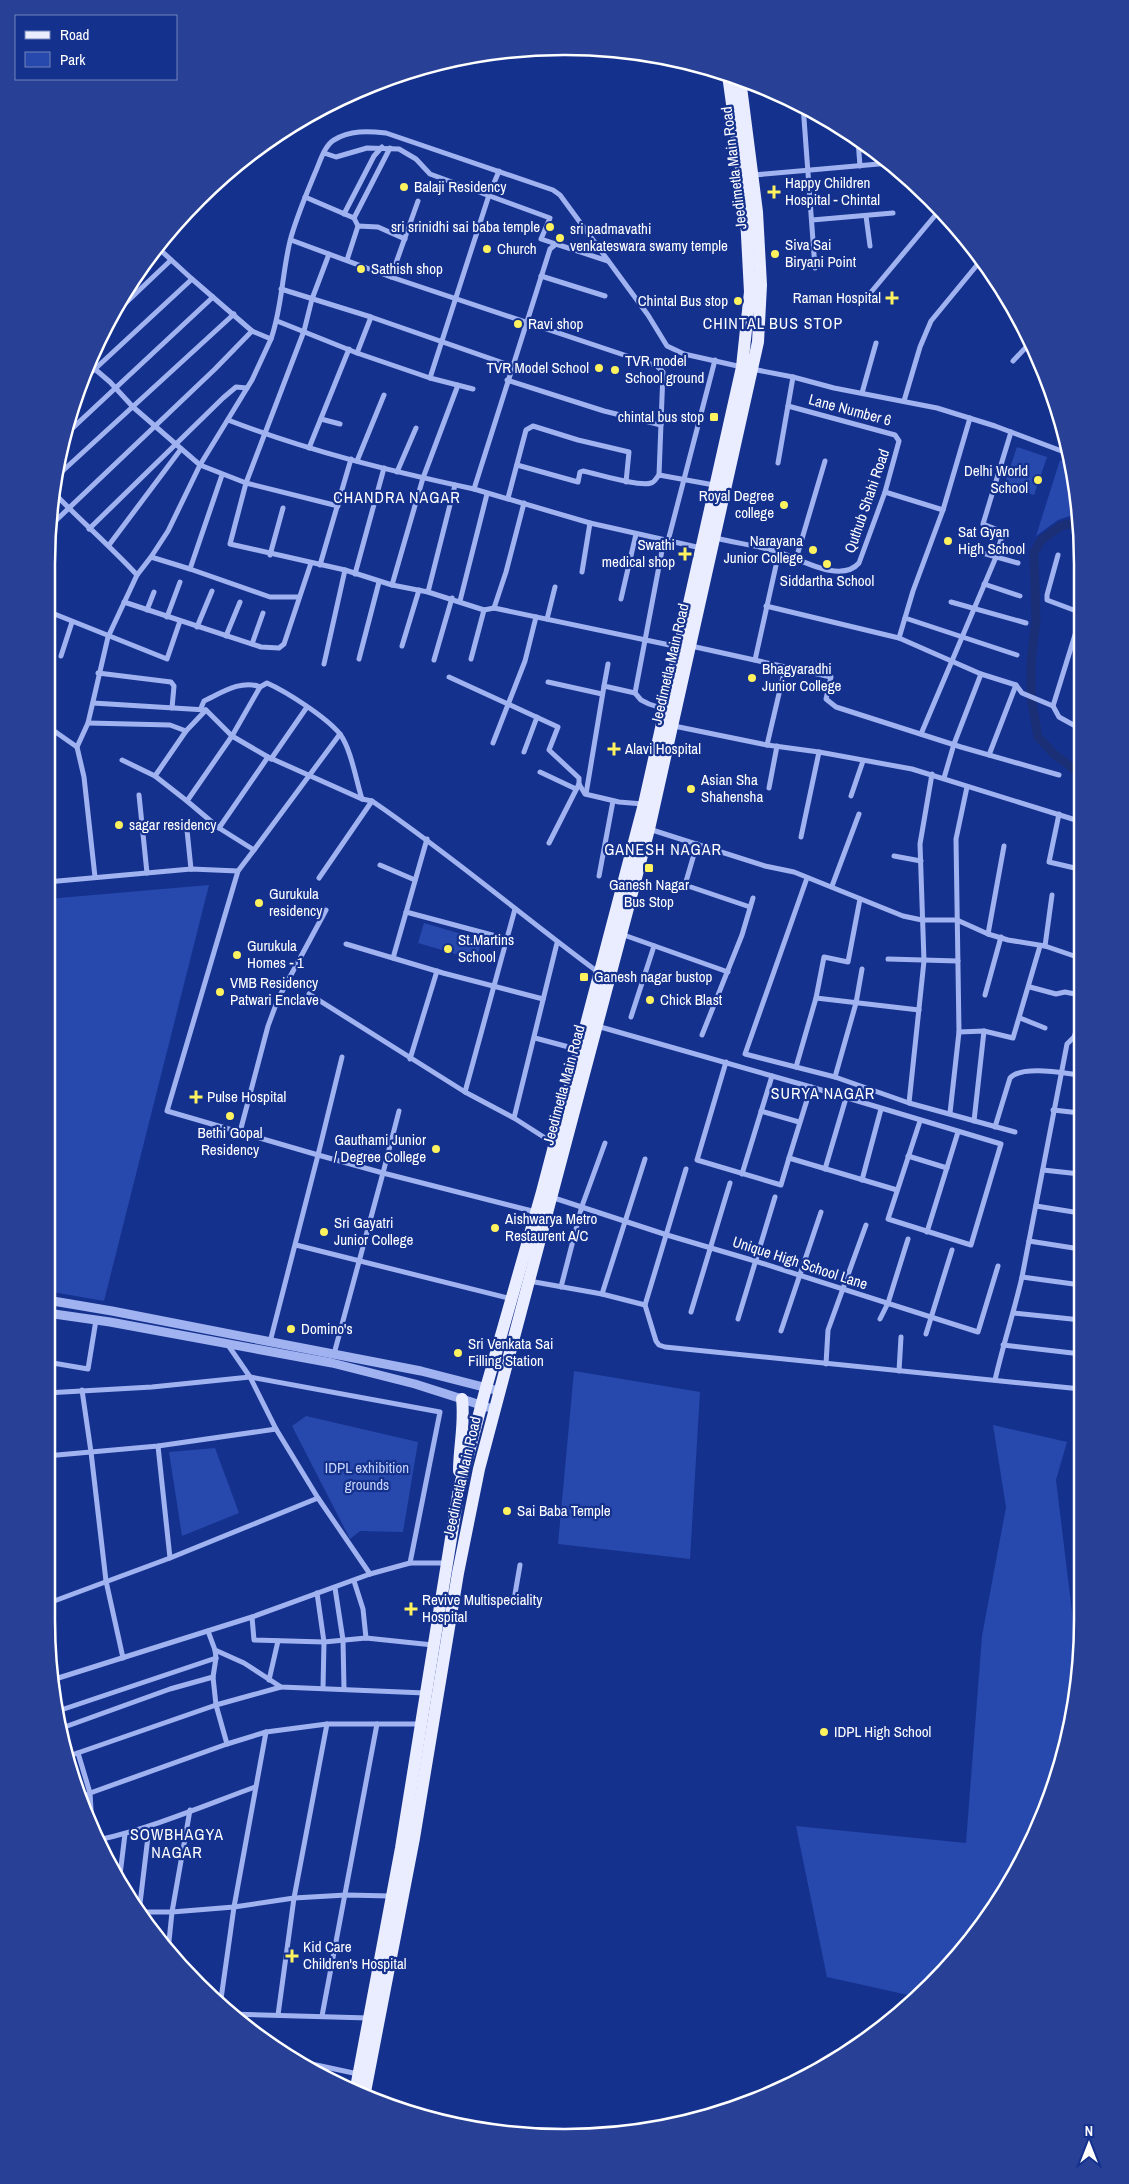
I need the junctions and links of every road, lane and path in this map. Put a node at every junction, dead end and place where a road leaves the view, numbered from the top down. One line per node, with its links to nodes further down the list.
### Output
1 (729, 82): 59 (main road, Jeedimetla Main Road)
2 (741, 87): 12 (main road, Jeedimetla Main Road)
3 (804, 115): 10 (street)
4 (382, 147): 5 (street); 7 (street); 17 (street)
5 (390, 148): 13 (street); 20 (street)
6 (859, 148): 9 (street)
7 (324, 152): 11 (street); 14 (street)
8 (880, 164): 9 (street)
9 (860, 166): 10 (street)
10 (808, 170): 12 (street); 21 (street)
11 (499, 171): 13 (street); 31 (street)
12 (752, 175): 59 (main road, Jeedimetla Main Road)
13 (489, 195): 25 (street); 43 (street)
14 (305, 197): 17 (street); 24 (street)
15 (418, 201): 23 (street)
16 (892, 213): 19 (street)
17 (344, 214): 20 (street)
18 (935, 215): 41 (street)
19 (866, 216): 21 (street); 26 (street)
20 (354, 218): 22 (street)
21 (812, 220): 33 (street)
22 (358, 226): 23 (street); 30 (street)
23 (405, 239): 35 (street)
24 (290, 240): 28 (street); 37 (street)
25 (556, 244): 31 (street); 34 (street)
26 (870, 246)
27 (162, 252): 29 (street)
28 (329, 254): 30 (street); 42 (street)
29 (171, 260): 36 (street); 39 (street)
30 (347, 260): 35 (street)
31 (609, 261): 56 (street)
32 (977, 265): 70 (street)
33 (815, 268)
34 (541, 276): 38 (street); 47 (street)
35 (391, 277): 43 (street)
36 (192, 280): 40 (street); 60 (street)
37 (281, 289): 42 (street); 46 (street)
38 (605, 296)
39 (131, 297)
40 (213, 297): 44 (street); 65 (street)
41 (867, 297)
42 (312, 299): 45 (street); 49 (street)
43 (456, 299): 47 (street); 51 (street)
44 (234, 314): 48 (street); 72 (street)
45 (371, 317): 51 (street); 55 (street)
46 (277, 321): 49 (street); 50 (street)
47 (527, 323): 58 (street); 77 (street)
48 (252, 331): 50 (street); 78 (street)
49 (304, 331): 54 (street); 82 (street)
50 (271, 339): 66 (street)
51 (441, 343): 58 (street); 62 (street)
52 (876, 343): 68 (street)
53 (1025, 348): 57 (street)
54 (349, 349): 55 (street); 74 (street)
55 (357, 353): 62 (street)
56 (715, 360): 59 (street); 99 (street)
57 (1013, 361)
58 (512, 366): 63 (street)
59 (747, 368): 61 (street); 103 (main road, Jeedimetla Main Road); 118 (main road, Jeedimetla Main Road)
60 (95, 370): 65 (street)
61 (793, 377): 68 (street); 71 (street)
62 (430, 378): 64 (street)
63 (507, 380): 77 (street); 104 (street)
64 (458, 385): 67 (street); 98 (street)
65 (116, 388): 72 (street); 79 (street)
66 (247, 388): 75 (street); 83 (street)
67 (473, 389)
68 (862, 393): 70 (street)
69 (384, 395): 88 (street)
70 (904, 401): 73 (street)
71 (788, 406): 84 (street, Lane Number 6); 90 (street)
72 (133, 408): 78 (street); 94 (street)
73 (970, 418): 81 (street); 113 (street)
74 (321, 419): 76 (street); 86 (street)
75 (228, 420): 82 (street); 91 (street)
76 (340, 424)
77 (661, 425): 97 (street)
78 (156, 426): 83 (street); 111 (street)
79 (74, 427)
80 (416, 428): 95 (street)
81 (1011, 432): 87 (street); 127 (street)
82 (264, 434): 86 (street); 101 (street)
83 (175, 443): 85 (street); 116 (street)
84 (899, 446): 105 (street, Quthub Shahi Road)
85 (181, 448): 91 (street); 120 (street)
86 (309, 448): 88 (street)
87 (1061, 451)
88 (354, 460): 93 (street); 110 (street)
89 (825, 462): 128 (street)
90 (778, 463)
91 (200, 466): 96 (street); 126 (street)
92 (517, 466): 100 (street); 100 (street); 108 (street)
93 (384, 468): 95 (street); 135 (street)
94 (64, 470)
95 (397, 472): 98 (street)
96 (222, 474): 101 (street); 132 (street)
97 (659, 474): 99 (street); 100 (street)
98 (423, 478): 102 (street); 140 (street)
99 (683, 479): 103 (street); 119 (street)
100 (626, 482)
101 (246, 483): 110 (street); 125 (street)
102 (455, 485): 104 (street); 145 (street)
103 (717, 485): 121 (main road, Jeedimetla Main Road)
104 (474, 489): 106 (street)
105 (885, 492): 113 (street); 128 (street, Quthub Shahi Road)
106 (488, 494): 108 (street); 150 (street)
107 (59, 498): 111 (street)
108 (508, 498): 109 (street)
109 (524, 503): 115 (street); 155 (street)
110 (338, 506): 131 (street)
111 (69, 508): 114 (street); 116 (street)
112 (283, 508): 125 (street)
113 (943, 510): 164 (street)
114 (57, 519)
115 (590, 523): 117 (street); 134 (street)
116 (89, 529): 120 (street)
117 (636, 534): 119 (street); 149 (street)
118 (715, 538): 123 (street, Quthub Shahi Road); 178 (main road, Jeedimetla Main Road)
119 (666, 540): 121 (street); 175 (street)
120 (109, 545): 136 (street)
121 (701, 548): 178 (main road, Jeedimetla Main Road)
122 (972, 550): 127 (street)
123 (779, 552): 128 (street, Quthub Shahi Road); 154 (street)
124 (1058, 554): 159 (street)
125 (270, 555): 130 (street)
126 (151, 557): 132 (street); 136 (street)
127 (996, 557): 129 (street); 139 (street)
128 (796, 559)
129 (1018, 562)
130 (311, 563): 131 (street); 147 (street)
131 (320, 565): 133 (street)
132 (190, 569): 147 (street)
133 (345, 570): 135 (street); 186 (street)
134 (582, 572)
135 (355, 574): 138 (street)
136 (137, 575): 151 (street)
137 (180, 582): 162 (street)
138 (379, 582): 140 (street); 181 (street)
139 (984, 584): 146 (street); 156 (street)
140 (392, 585): 142 (street)
141 (555, 586): 165 (street)
142 (419, 590): 145 (street); 177 (street)
143 (212, 591): 169 (street)
144 (154, 592): 157 (street)
145 (428, 592): 148 (street)
146 (1020, 596)
147 (299, 598): 176 (street)
148 (452, 598): 150 (street); 183 (street)
149 (621, 599)
150 (460, 601): 158 (street)
151 (124, 602): 157 (street); 171 (street)
152 (240, 602): 170 (street)
153 (951, 602): 156 (street)
154 (766, 606): 173 (street); 184 (street)
155 (494, 608): 158 (street); 163 (street)
156 (974, 609): 168 (street); 172 (street)
157 (147, 610): 162 (street)
158 (484, 610): 182 (street)
159 (1074, 610)
160 (263, 613): 176 (street)
161 (55, 615): 167 (street)
162 (167, 617): 166 (street)
163 (536, 617): 165 (street); 199 (street)
164 (905, 618): 172 (street); 173 (street)
165 (547, 619): 175 (street)
166 (180, 621): 169 (street); 171 (street)
167 (72, 622): 171 (street); 180 (street)
168 (1026, 623)
169 (197, 627): 170 (street)
170 (226, 636): 176 (street)
171 (108, 637): 189 (street)
172 (962, 637): 179 (street); 185 (street)
173 (899, 638): 185 (street)
174 (1074, 638): 200 (street)
175 (644, 640): 178 (street); 196 (street)
176 (252, 644)
177 (402, 646)
178 (685, 646): 184 (street); 204 (main road, Jeedimetla Main Road); 208 (main road, Jeedimetla Main Road)
179 (1017, 655)
180 (61, 656)
181 (359, 659)
182 (472, 659)
183 (434, 660)
184 (755, 660): 188 (street)
185 (952, 661): 190 (street); 212 (street)
186 (324, 664)
187 (608, 664): 194 (street)
188 (785, 668): 212 (street); 216 (street)
189 (98, 673): 198 (street); 202 (street)
190 (981, 674): 193 (street); 215 (street)
191 (449, 677): 199 (street)
192 (548, 682): 197 (street)
193 (1016, 685): 200 (street); 221 (street)
194 (604, 686): 196 (street); 197 (street)
195 (260, 687): 201 (street); 203 (street); 213 (street)
196 (635, 693): 204 (street)
197 (602, 694): 234 (street)
198 (93, 703): 202 (street); 206 (street)
199 (510, 704): 205 (street); 214 (street)
200 (1052, 706): 207 (street)
201 (307, 707): 211 (street); 222 (street)
202 (172, 708): 203 (street)
203 (203, 709): 210 (street); 213 (street)
204 (665, 709): 241 (main road, Jeedimetla Main Road)
205 (537, 717): 219 (street); 231 (street)
206 (88, 723): 210 (street); 217 (street)
207 (1074, 725)
208 (673, 726): 216 (street); 246 (main road, Jeedimetla Main Road)
209 (55, 731): 217 (street)
210 (186, 732): 228 (street)
211 (340, 734): 229 (street); 237 (street)
212 (921, 734): 215 (street)
213 (232, 736): 222 (street); 238 (street)
214 (493, 743)
215 (954, 744): 221 (street); 230 (street)
216 (767, 745): 218 (street)
217 (78, 746): 262 (street)
218 (777, 746): 220 (street); 233 (street)
219 (524, 752)
220 (819, 752): 224 (street); 248 (street)
221 (989, 755): 227 (street)
222 (269, 758): 229 (street); 245 (street)
223 (122, 760): 228 (street)
224 (863, 761): 226 (street); 236 (street)
225 (540, 772): 231 (street)
226 (932, 774): 230 (street); 255 (street)
227 (1059, 775)
228 (155, 776): 238 (street)
229 (310, 777): 237 (street); 253 (street)
230 (944, 778): 232 (street)
231 (578, 786): 234 (street); 250 (street)
232 (967, 787): 243 (street); 276 (street)
233 (769, 788)
234 (586, 794): 240 (street)
235 (139, 796): 260 (street)
236 (852, 796)
237 (362, 799): 239 (street)
238 (187, 801): 245 (street)
239 (372, 801): 249 (street); 263 (street)
240 (613, 801): 241 (street); 261 (street)
241 (644, 804): 293 (main road, Jeedimetla Main Road)
242 (859, 814): 267 (street)
243 (1059, 814): 244 (street); 257 (street)
244 (1074, 819)
245 (219, 828): 253 (street)
246 (649, 829): 251 (street); 277 (main road, Jeedimetla Main Road)
247 (187, 830): 258 (street)
248 (801, 837)
249 (427, 839): 265 (street); 272 (street)
250 (549, 843)
251 (697, 844): 264 (street); 271 (street)
252 (1004, 846): 278 (street)
253 (254, 850): 259 (street)
254 (894, 856): 255 (street)
255 (921, 861): 275 (street)
256 (380, 865): 265 (street)
257 (1074, 867)
258 (191, 869): 259 (street); 260 (street)
259 (238, 871): 337 (street)
260 (147, 873): 262 (street)
261 (599, 876)
262 (95, 877): 266 (street)
263 (319, 878)
264 (807, 878): 267 (street); 316 (street)
265 (415, 880): 274 (street)
266 (55, 881)
267 (832, 886): 270 (street)
268 (1052, 895): 284 (street)
269 (753, 898): 271 (street)
270 (860, 899): 275 (street); 299 (street)
271 (750, 907): 292 (street)
272 (515, 909): 280 (street); 281 (street)
273 (326, 910): 337 (street)
274 (406, 912): 280 (street); 286 (street)
275 (922, 920): 276 (street); 288 (street)
276 (957, 920): 278 (street); 289 (street)
277 (620, 934): 283 (street); 305 (main road, Jeedimetla Main Road)
278 (988, 934): 279 (street)
279 (1001, 937): 284 (street); 297 (street)
280 (507, 939): 294 (street)
281 (557, 943): 293 (street); 300 (street)
282 (346, 944): 286 (street)
283 (654, 946): 292 (street); 303 (street)
284 (1042, 946): 285 (street); 295 (street)
285 (1074, 956)
286 (393, 958): 291 (street)
287 (888, 959): 288 (street)
288 (924, 961): 289 (street); 302 (street)
289 (958, 961): 307 (street)
290 (862, 969): 301 (street)
291 (437, 971): 294 (street); 314 (street)
292 (728, 972): 309 (street)
293 (598, 973): 312 (main road, Jeedimetla Main Road)
294 (494, 986): 300 (street); 323 (street)
295 (1030, 987): 298 (street); 304 (street)
296 (309, 994): 314 (street)
297 (985, 994)
298 (1074, 994)
299 (816, 998): 301 (street); 316 (street)
300 (543, 999): 311 (street)
301 (856, 1003): 302 (street); 321 (street)
302 (919, 1010): 325 (street)
303 (631, 1017)
304 (1020, 1018): 306 (street); 308 (street)
305 (596, 1026): 315 (street); 319 (main road, Jeedimetla Main Road)
306 (1045, 1028)
307 (958, 1032): 308 (street); 331 (street)
308 (984, 1032): 334 (street)
309 (702, 1035)
310 (1074, 1037): 317 (street)
311 (535, 1038): 312 (street); 332 (street)
312 (580, 1050): 319 (main road, Jeedimetla Main Road)
313 (342, 1057): 342 (street)
314 (410, 1059): 323 (street)
315 (726, 1062): 320 (street); 352 (street)
316 (796, 1067): 321 (street)
317 (1060, 1073): 318 (street); 327 (street); 336 (street)
318 (1074, 1074)
319 (579, 1075): 341 (main road, Jeedimetla Main Road); 356 (main road, Jeedimetla Main Road)
320 (772, 1076): 322 (street); 329 (street)
321 (835, 1077): 325 (street)
322 (811, 1087): 324 (street); 335 (street)
323 (465, 1092): 332 (street)
324 (846, 1098): 326 (street); 348 (street)
325 (908, 1103): 331 (street)
326 (881, 1109): 333 (street); 353 (street)
327 (1053, 1110): 330 (street); 349 (street)
328 (399, 1111): 350 (street)
329 (761, 1111): 335 (street); 352 (street)
330 (1074, 1112)
331 (950, 1113): 334 (street)
332 (514, 1118): 341 (street)
333 (920, 1120): 338 (street); 343 (street)
334 (974, 1121): 336 (street)
335 (800, 1122): 344 (street)
336 (995, 1127): 339 (street)
337 (240, 1132): 342 (street)
338 (958, 1132): 346 (street); 365 (street)
339 (1016, 1132)
340 (605, 1143): 358 (street)
341 (555, 1144): 360 (main road, Jeedimetla Main Road)
342 (318, 1155): 350 (street); 369 (street)
343 (908, 1156): 346 (street); 355 (street)
344 (789, 1158): 348 (street); 352 (street)
345 (645, 1159): 363 (street)
346 (947, 1168): 365 (street)
347 (686, 1169): 366 (street)
348 (825, 1169): 353 (street)
349 (1043, 1170): 351 (street); 359 (street)
350 (383, 1173): 360 (street); 374 (street)
351 (1074, 1173)
352 (742, 1174)
353 (862, 1180): 355 (street)
354 (730, 1183): 370 (street)
355 (897, 1190): 365 (street)
356 (550, 1197): 358 (street, Unique High School Lane); 378 (main road, Jeedimetla Main Road)
357 (775, 1197): 373 (street)
358 (582, 1206): 363 (street, Unique High School Lane); 380 (street)
359 (1036, 1206): 362 (street); 368 (street)
360 (537, 1212): 383 (main road, Jeedimetla Main Road)
361 (821, 1212): 376 (street)
362 (1074, 1212)
363 (625, 1220): 366 (street, Unique High School Lane); 382 (street)
364 (866, 1226): 381 (street)
365 (927, 1232)
366 (667, 1235): 370 (street, Unique High School Lane); 386 (street)
367 (908, 1239): 385 (street)
368 (1029, 1241): 371 (street); 377 (street)
369 (296, 1245): 374 (street); 398 (street)
370 (711, 1248): 373 (street, Unique High School Lane); 387 (street)
371 (1074, 1248)
372 (952, 1250): 390 (street)
373 (755, 1261): 376 (street, Unique High School Lane); 391 (street)
374 (358, 1262): 383 (street); 402 (street)
375 (998, 1266): 390 (street, Unique High School Lane)
376 (799, 1276): 381 (street, Unique High School Lane); 395 (street)
377 (1022, 1277): 379 (street); 388 (street)
378 (528, 1280): 380 (street); 411 (main road, Jeedimetla Main Road)
379 (1074, 1285)
380 (561, 1287): 382 (street)
381 (844, 1290): 385 (street, Unique High School Lane); 404 (street)
382 (602, 1294): 386 (street)
383 (512, 1299): 409 (main road, Jeedimetla Main Road)
384 (55, 1301): 398 (street)
385 (888, 1303): 390 (street, Unique High School Lane); 392 (street)
386 (645, 1305): 404 (street)
387 (691, 1312)
388 (1014, 1312): 393 (street); 400 (street)
389 (55, 1313): 394 (street)
390 (932, 1318): 396 (street)
391 (738, 1319)
392 (880, 1319)
393 (1074, 1319)
394 (96, 1320): 399 (street); 403 (street)
395 (781, 1331)
396 (926, 1334)
397 (901, 1337): 405 (street)
398 (270, 1342): 402 (street)
399 (228, 1345): 406 (street); 413 (street)
400 (1003, 1345): 401 (street); 407 (street)
401 (1074, 1353)
402 (334, 1354): 409 (street)
403 (55, 1363)
404 (826, 1364): 405 (street)
405 (899, 1371): 407 (street)
406 (250, 1377): 410 (street); 416 (street); 423 (street)
407 (995, 1380): 408 (street)
408 (1074, 1387)
409 (486, 1388): 411 (street); 414 (main road, Jeedimetla Main Road)
410 (82, 1390): 412 (street); 418 (street)
411 (499, 1391): 415 (main road, Jeedimetla Main Road)
412 (55, 1392)
413 (462, 1399): 414 (street); 420 (main road)
414 (481, 1406): 415 (street); 420 (main road, Jeedimetla Main Road)
415 (494, 1409): 477 (main road, Jeedimetla Main Road)
416 (276, 1429): 417 (street); 421 (street)
417 (158, 1446): 418 (street); 422 (street)
418 (91, 1452): 419 (street); 428 (street)
419 (55, 1455)
420 (459, 1489): 424 (main road, Jeedimetla Main Road)
421 (318, 1498): 422 (street); 426 (street)
422 (170, 1558): 428 (street)
423 (410, 1563): 424 (street); 426 (street)
424 (447, 1563): 439 (main road, Jeedimetla Main Road)
425 (520, 1565): 431 (street)
426 (370, 1574): 427 (street)
427 (354, 1580): 429 (street); 435 (street)
428 (106, 1581): 432 (street); 441 (street)
429 (335, 1588): 430 (street); 436 (street)
430 (317, 1593): 433 (street); 438 (street)
431 (515, 1594)
432 (55, 1601)
433 (252, 1617): 434 (street); 437 (street)
434 (208, 1631): 440 (street); 441 (street)
435 (366, 1638): 436 (street); 439 (street)
436 (343, 1640): 438 (street); 448 (street)
437 (278, 1641): 438 (street); 445 (street)
438 (324, 1642): 447 (street)
439 (433, 1645): 449 (main road, Jeedimetla Main Road)
440 (215, 1650): 442 (street); 445 (street)
441 (123, 1658): 444 (street)
442 (216, 1658): 443 (street); 451 (street)
443 (212, 1677): 450 (street); 455 (street)
444 (58, 1678)
445 (269, 1680): 446 (street)
446 (281, 1687): 447 (street); 450 (street)
447 (323, 1688): 448 (street)
448 (344, 1689): 449 (street)
449 (426, 1693): 454 (main road, Jeedimetla Main Road)
450 (216, 1705): 457 (street); 458 (street)
451 (63, 1709)
452 (327, 1724): 453 (street); 456 (street); 471 (street)
453 (377, 1724): 454 (street); 469 (street)
454 (421, 1724): 470 (main road, Jeedimetla Main Road)
455 (67, 1726)
456 (266, 1732): 457 (street); 460 (street)
457 (227, 1744): 461 (street)
458 (78, 1753): 459 (street); 461 (street)
459 (73, 1755)
460 (255, 1787): 464 (street); 473 (street)
461 (90, 1793): 462 (street); 463 (street)
462 (86, 1794)
463 (91, 1806)
464 (190, 1810): 465 (street); 475 (street)
465 (149, 1828): 466 (street); 472 (street)
466 (125, 1834): 467 (street); 468 (street)
467 (105, 1838)
468 (121, 1869)
469 (346, 1895): 470 (street); 471 (street); 481 (street)
470 (391, 1896): 477 (main road, Jeedimetla Main Road)
471 (294, 1898): 473 (street); 480 (street)
472 (140, 1902)
473 (234, 1907): 475 (street); 478 (street)
474 (147, 1912): 475 (street)
475 (172, 1912): 476 (street)
476 (169, 1941)
477 (383, 1971): 482 (main road, Jeedimetla Main Road); 486 (main road, Jeedimetla Main Road)
478 (221, 1996)
479 (242, 2014): 480 (street)
480 (278, 2014): 481 (street)
481 (322, 2016): 482 (street)
482 (368, 2018): 484 (main road, Jeedimetla Main Road)
483 (319, 2066): 484 (street)
484 (358, 2074): 485 (main road, Jeedimetla Main Road)
485 (356, 2084)
486 (366, 2088)

